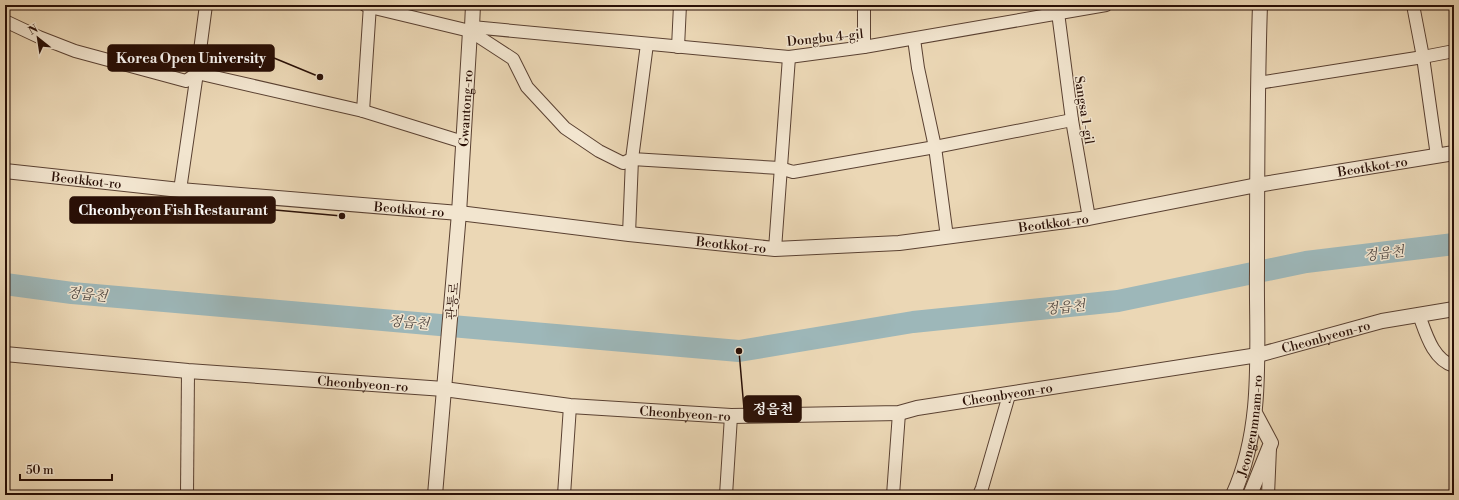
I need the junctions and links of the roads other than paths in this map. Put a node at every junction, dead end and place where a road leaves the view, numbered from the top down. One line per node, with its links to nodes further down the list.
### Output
1 (206, 5): 19 (street)
2 (473, 5): 11 (street, Gwantong-ro)
3 (680, 5): 14 (street)
4 (864, 5): 15 (street)
5 (1106, 5): 9 (street, Dongbu 4-gil)
6 (1260, 5): 20 (street, Jeongeumnam-ro)
7 (1413, 5): 18 (street)
8 (368, 6): 11 (street); 21 (street)
9 (1057, 9): 12 (street, Dongbu 4-gil); 22 (street, Sangsa 1-gil)
10 (5, 21): 19 (street)
11 (471, 29): 13 (street, Dongbu 4-gil); 23 (street, Gwantong-ro); 27 (street)
12 (914, 38): 15 (street, Dongbu 4-gil); 24 (street)
13 (647, 44): 14 (street, Dongbu 4-gil); 27 (street)
14 (678, 47): 17 (street, Dongbu 4-gil)
15 (864, 47): 17 (street, Dongbu 4-gil)
16 (1454, 51): 18 (street)
17 (789, 57): 28 (street)
18 (1424, 57): 20 (street); 26 (street)
19 (197, 73): 21 (street); 31 (street)
20 (1258, 83): 30 (street, Jeongeumnam-ro)
21 (363, 111): 23 (street)
22 (1072, 120): 24 (street); 33 (street, Sangsa 1-gil)
23 (463, 142): 32 (street, Gwantong-ro)
24 (935, 147): 28 (street); 35 (street)
25 (1454, 153): 26 (street, Beotkkot-ro)
26 (1437, 156): 30 (street, Beotkkot-ro)
27 (632, 159): 28 (street); 34 (street)
28 (780, 168): 36 (street)
29 (5, 171): 31 (street, Beotkkot-ro)
30 (1257, 185): 33 (street, Beotkkot-ro); 40 (street, Jeongeumnam-ro)
31 (180, 190): 32 (street, Beotkkot-ro)
32 (459, 212): 34 (street, Beotkkot-ro); 43 (street, 관통로)
33 (1089, 218): 35 (street, Beotkkot-ro)
34 (628, 234): 36 (street, Beotkkot-ro)
35 (947, 237): 36 (street, Beotkkot-ro)
36 (775, 248)
37 (1454, 309): 38 (street, Cheonbyeon-ro)
38 (1419, 315): 40 (street, Cheonbyeon-ro); 41 (street)
39 (5, 354): 42 (street, Cheonbyeon-ro)
40 (1258, 355): 44 (street, Cheonbyeon-ro); 47 (street, Jeongeumnam-ro)
41 (1454, 366)
42 (188, 370): 43 (street, Cheonbyeon-ro); 50 (street)
43 (444, 389): 45 (street, Cheonbyeon-ro); 51 (street)
44 (1009, 395): 46 (street, Cheonbyeon-ro); 55 (street)
45 (570, 406): 48 (street, Cheonbyeon-ro); 52 (street)
46 (899, 413): 48 (street, Cheonbyeon-ro); 54 (street)
47 (1255, 413): 49 (street); 56 (street, Jeongeumnam-ro)
48 (731, 416): 53 (street)
49 (1271, 443): 57 (street); 58 (street)
50 (187, 495)
51 (435, 495)
52 (564, 495)
53 (726, 495)
54 (894, 495)
55 (979, 495)
56 (1233, 495)
57 (1250, 495)
58 (1268, 495)

